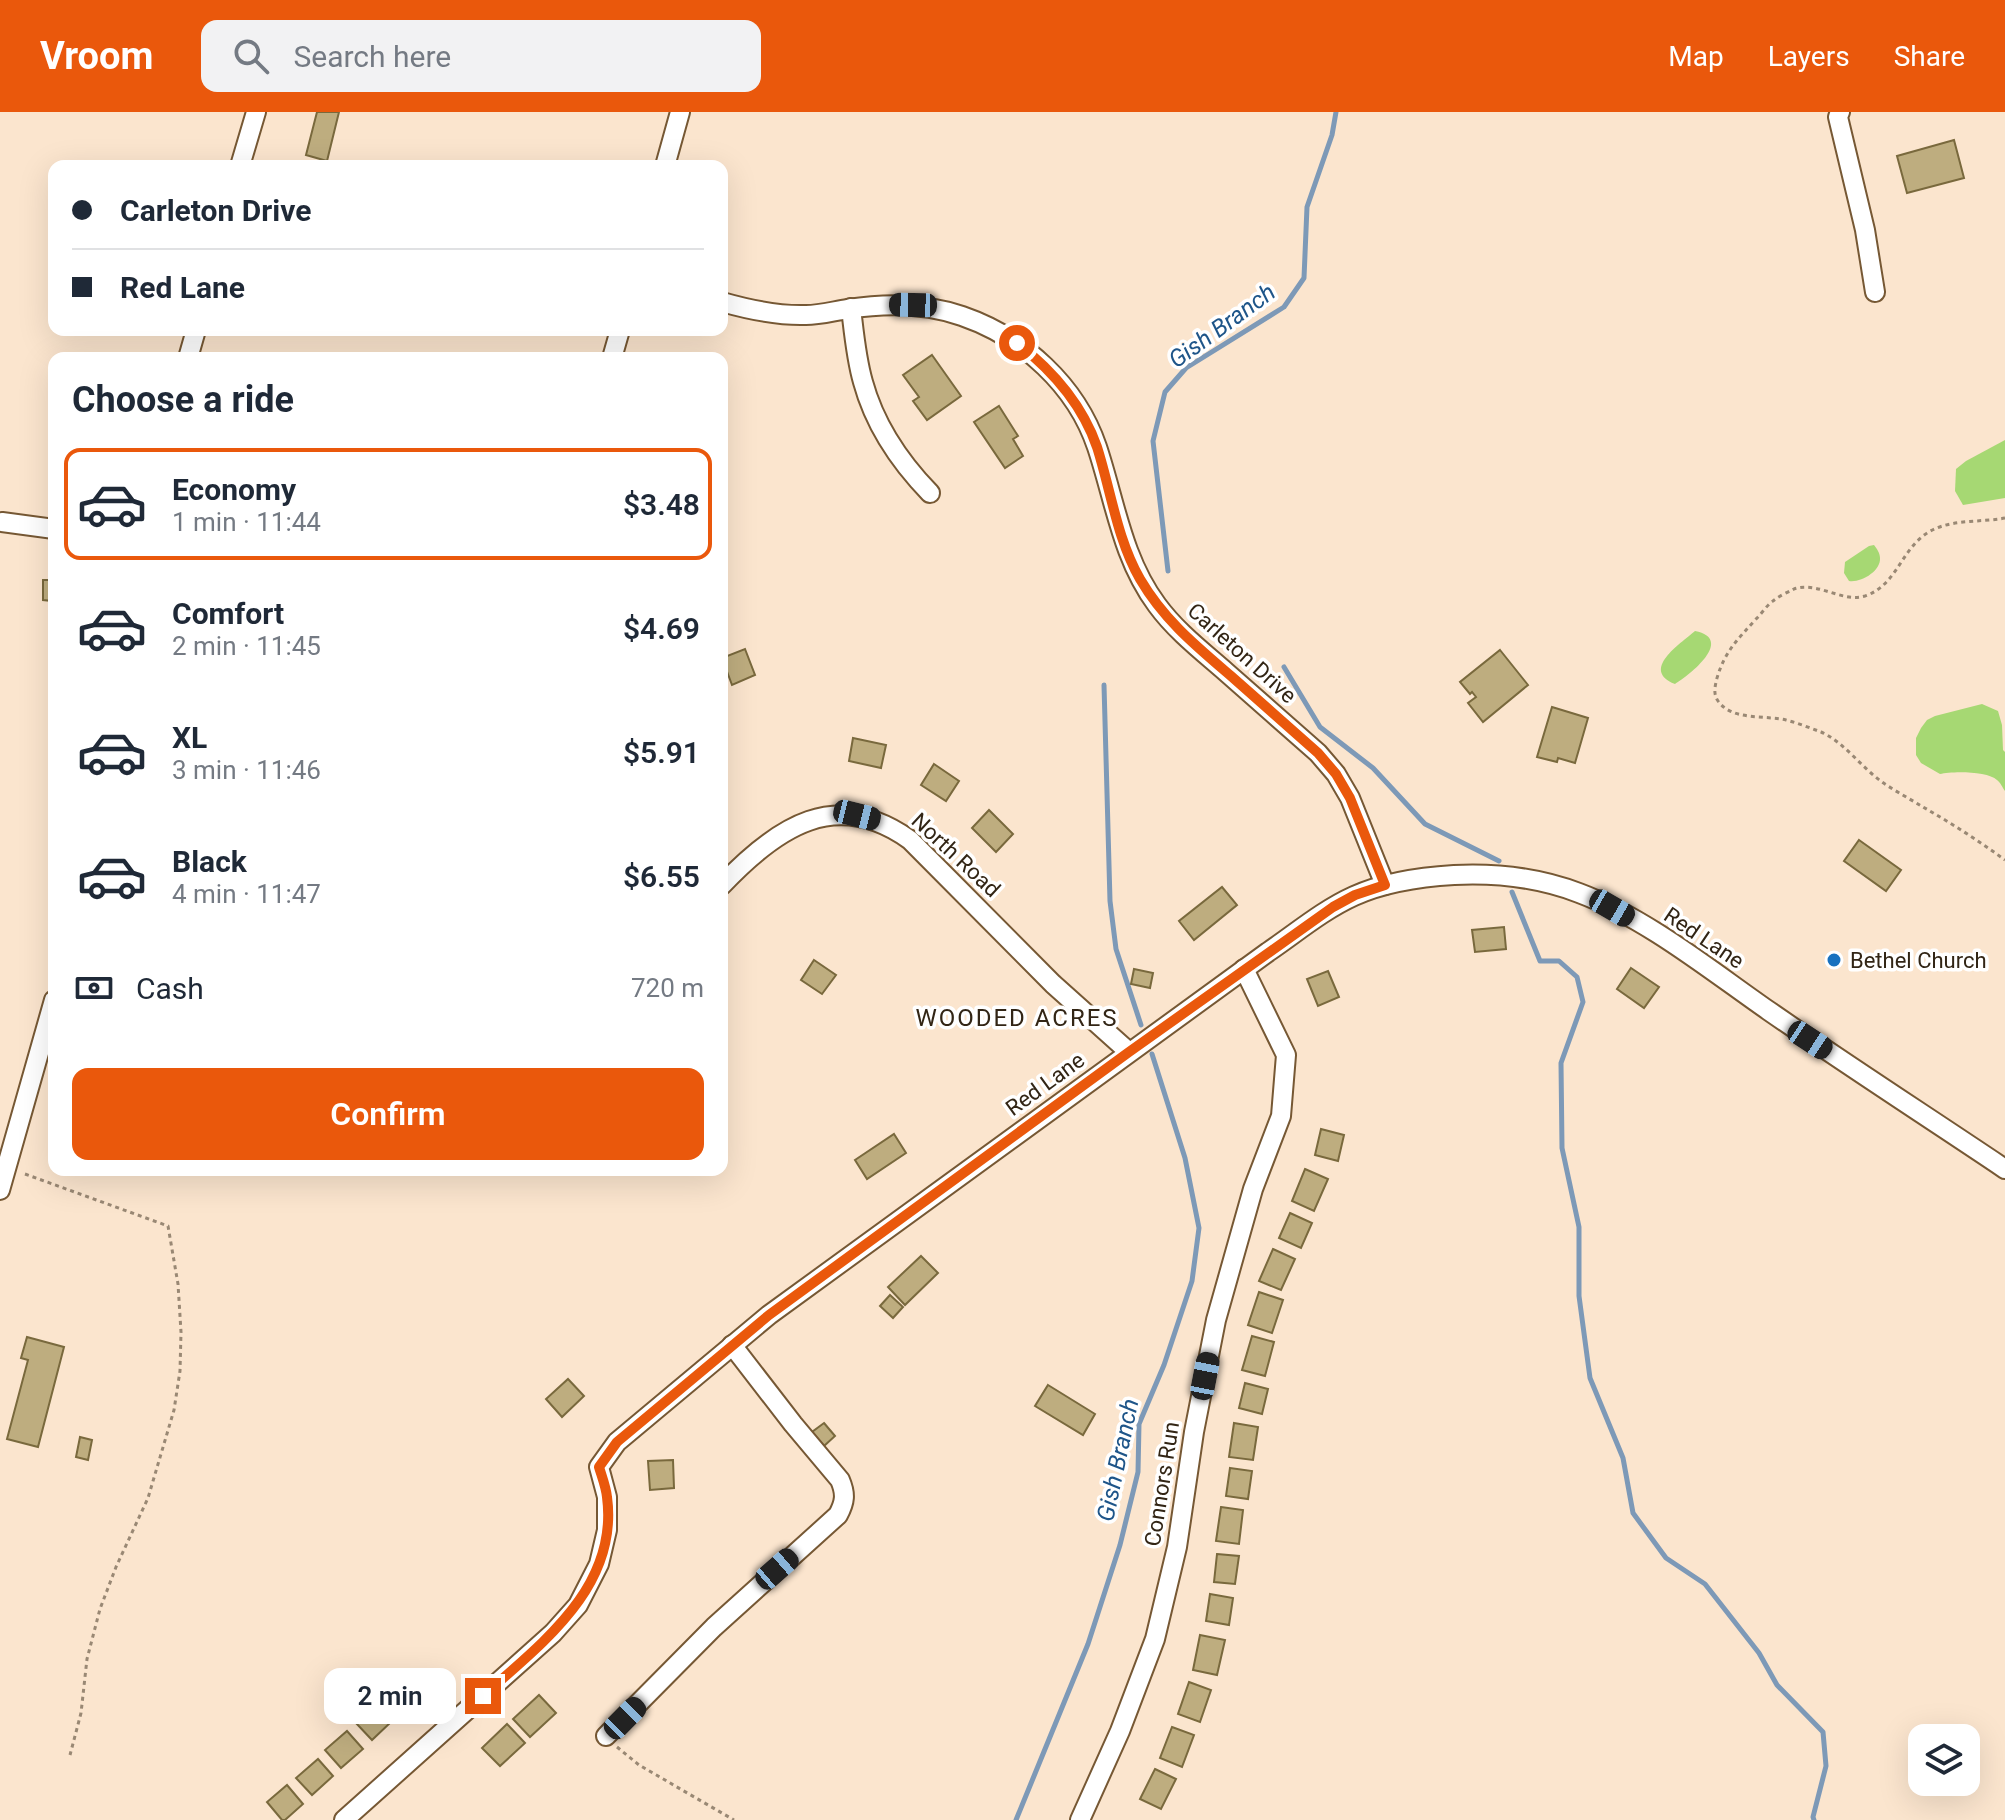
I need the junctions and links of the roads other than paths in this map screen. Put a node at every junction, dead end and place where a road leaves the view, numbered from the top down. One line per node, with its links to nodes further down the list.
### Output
1 (256, 112): 4 (street)
2 (680, 112): 5 (street)
3 (1840, 112): 6 (street)
4 (242, 160)
5 (667, 160)
6 (1875, 292)
7 (728, 304): 8 (street, Carleton Drive)
8 (851, 308): 9 (street); 13 (street, Carleton Drive)
9 (930, 493)
10 (2, 522): 11 (street)
11 (48, 528)
12 (728, 879): 16 (street, North Road)
13 (1385, 885): 14 (street, Red Lane); 18 (street, Red Lane)
14 (1244, 969): 16 (street, Red Lane); 23 (street, Connors Run)
15 (48, 1031): 17 (street)
16 (1129, 1052): 20 (street, Red Lane)
17 (3, 1167): 19 (street)
18 (2005, 1169)
19 (0, 1190)
20 (732, 1345): 21 (street); 22 (street, Red Lane)
21 (606, 1736)
22 (344, 1820)
23 (1080, 1820)

